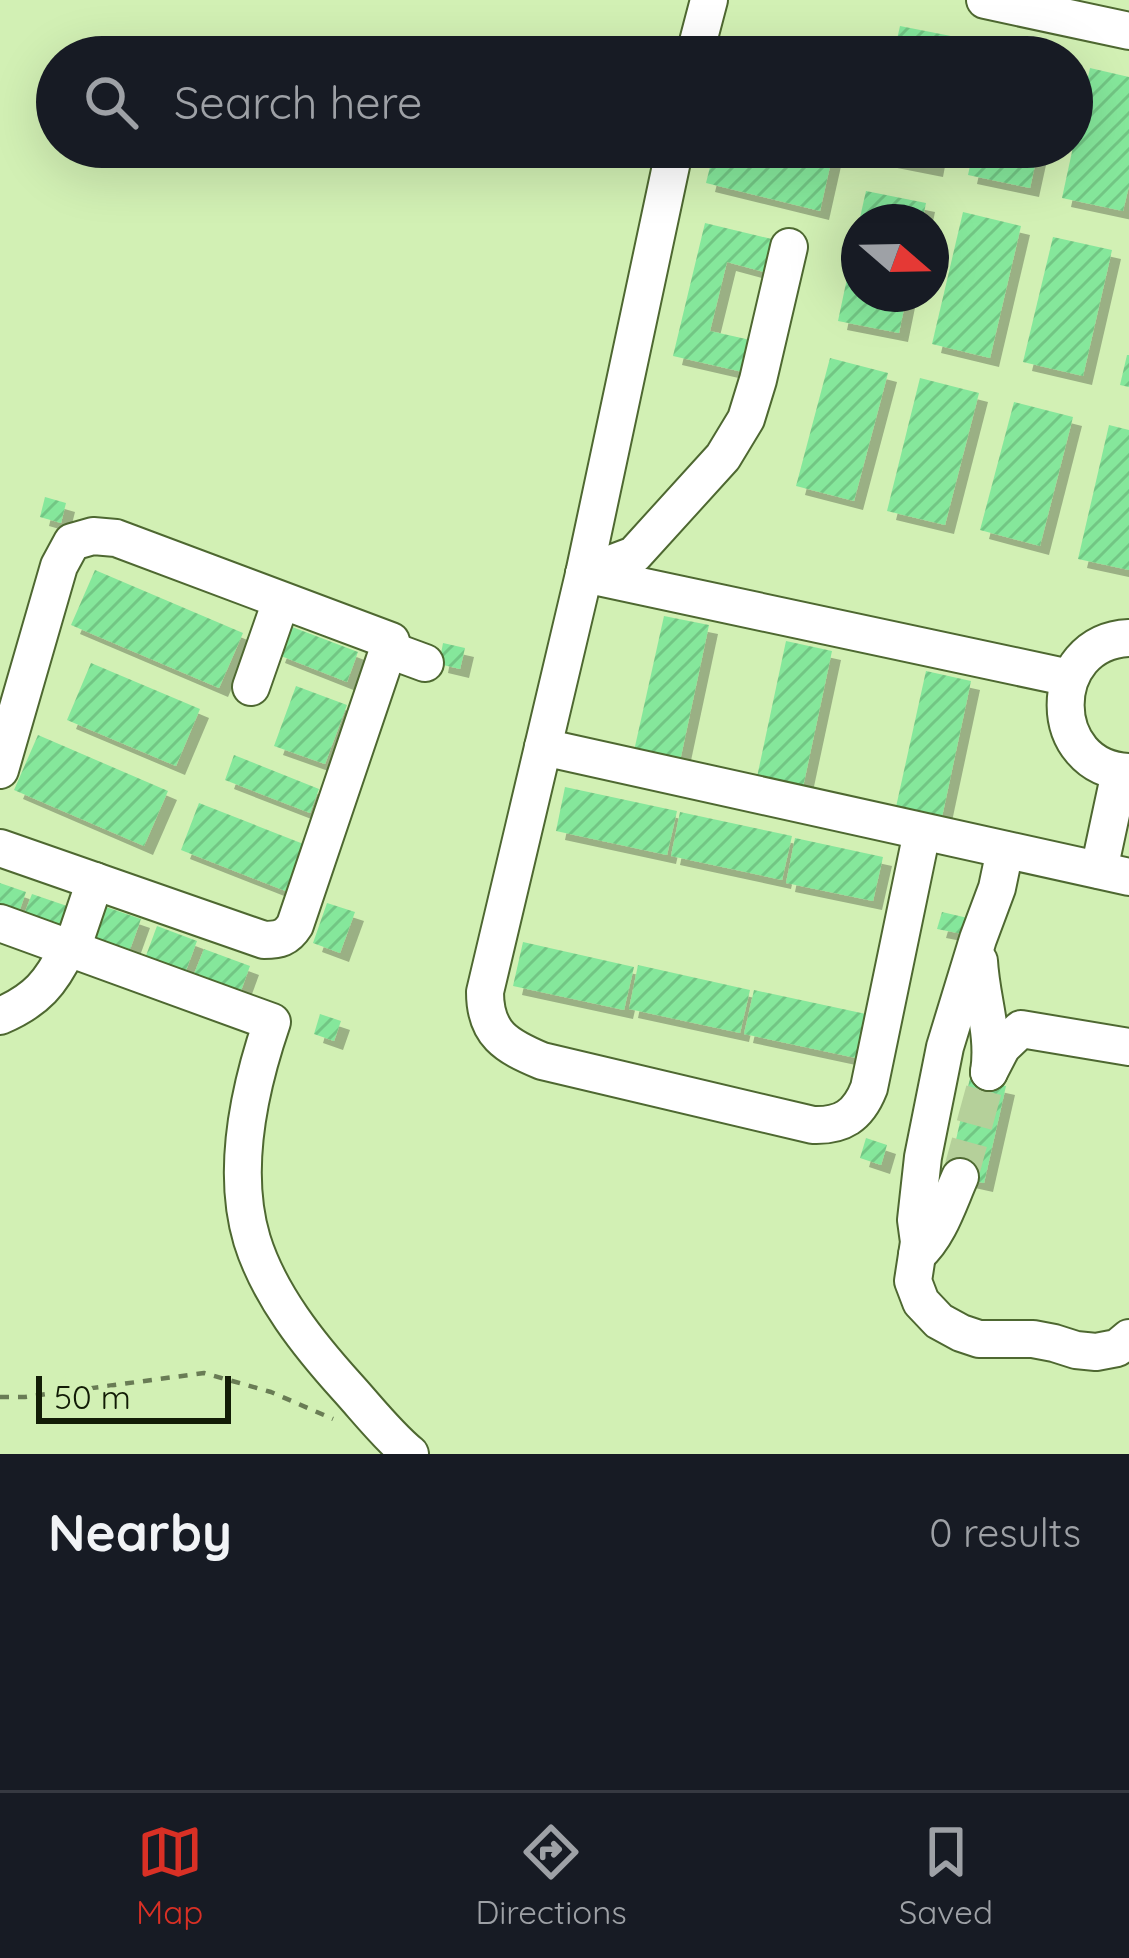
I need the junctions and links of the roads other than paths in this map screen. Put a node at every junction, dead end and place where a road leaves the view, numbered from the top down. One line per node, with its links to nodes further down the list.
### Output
1 (710, 0): 4 (lane)
2 (986, 0): 3 (lane)
3 (1129, 31)
4 (700, 36)
5 (671, 168): 7 (lane)
6 (789, 247): 7 (lane)
7 (584, 574): 12 (lane); 14 (lane)
8 (281, 601): 10 (lane); 13 (lane); 15 (lane)
9 (1129, 638): 12 (lane)
10 (387, 649): 11 (lane); 21 (lane)
11 (425, 663)
12 (1070, 678): 16 (lane)
13 (251, 687)
14 (543, 747): 17 (lane); 17 (lane)
15 (0, 770)
16 (1124, 772): 20 (lane)
17 (922, 832): 19 (lane)
18 (0, 848): 21 (lane)
19 (1005, 850): 20 (lane); 23 (lane)
20 (1114, 874)
21 (95, 881): 24 (lane)
22 (0, 923): 24 (lane)
23 (978, 939): 26 (lane); 28 (lane)
24 (70, 948): 25 (lane); 30 (lane)
25 (0, 1016)
26 (1129, 1047)
27 (960, 1177): 28 (lane)
28 (917, 1255): 29 (lane)
29 (1129, 1338)
30 (410, 1454)

